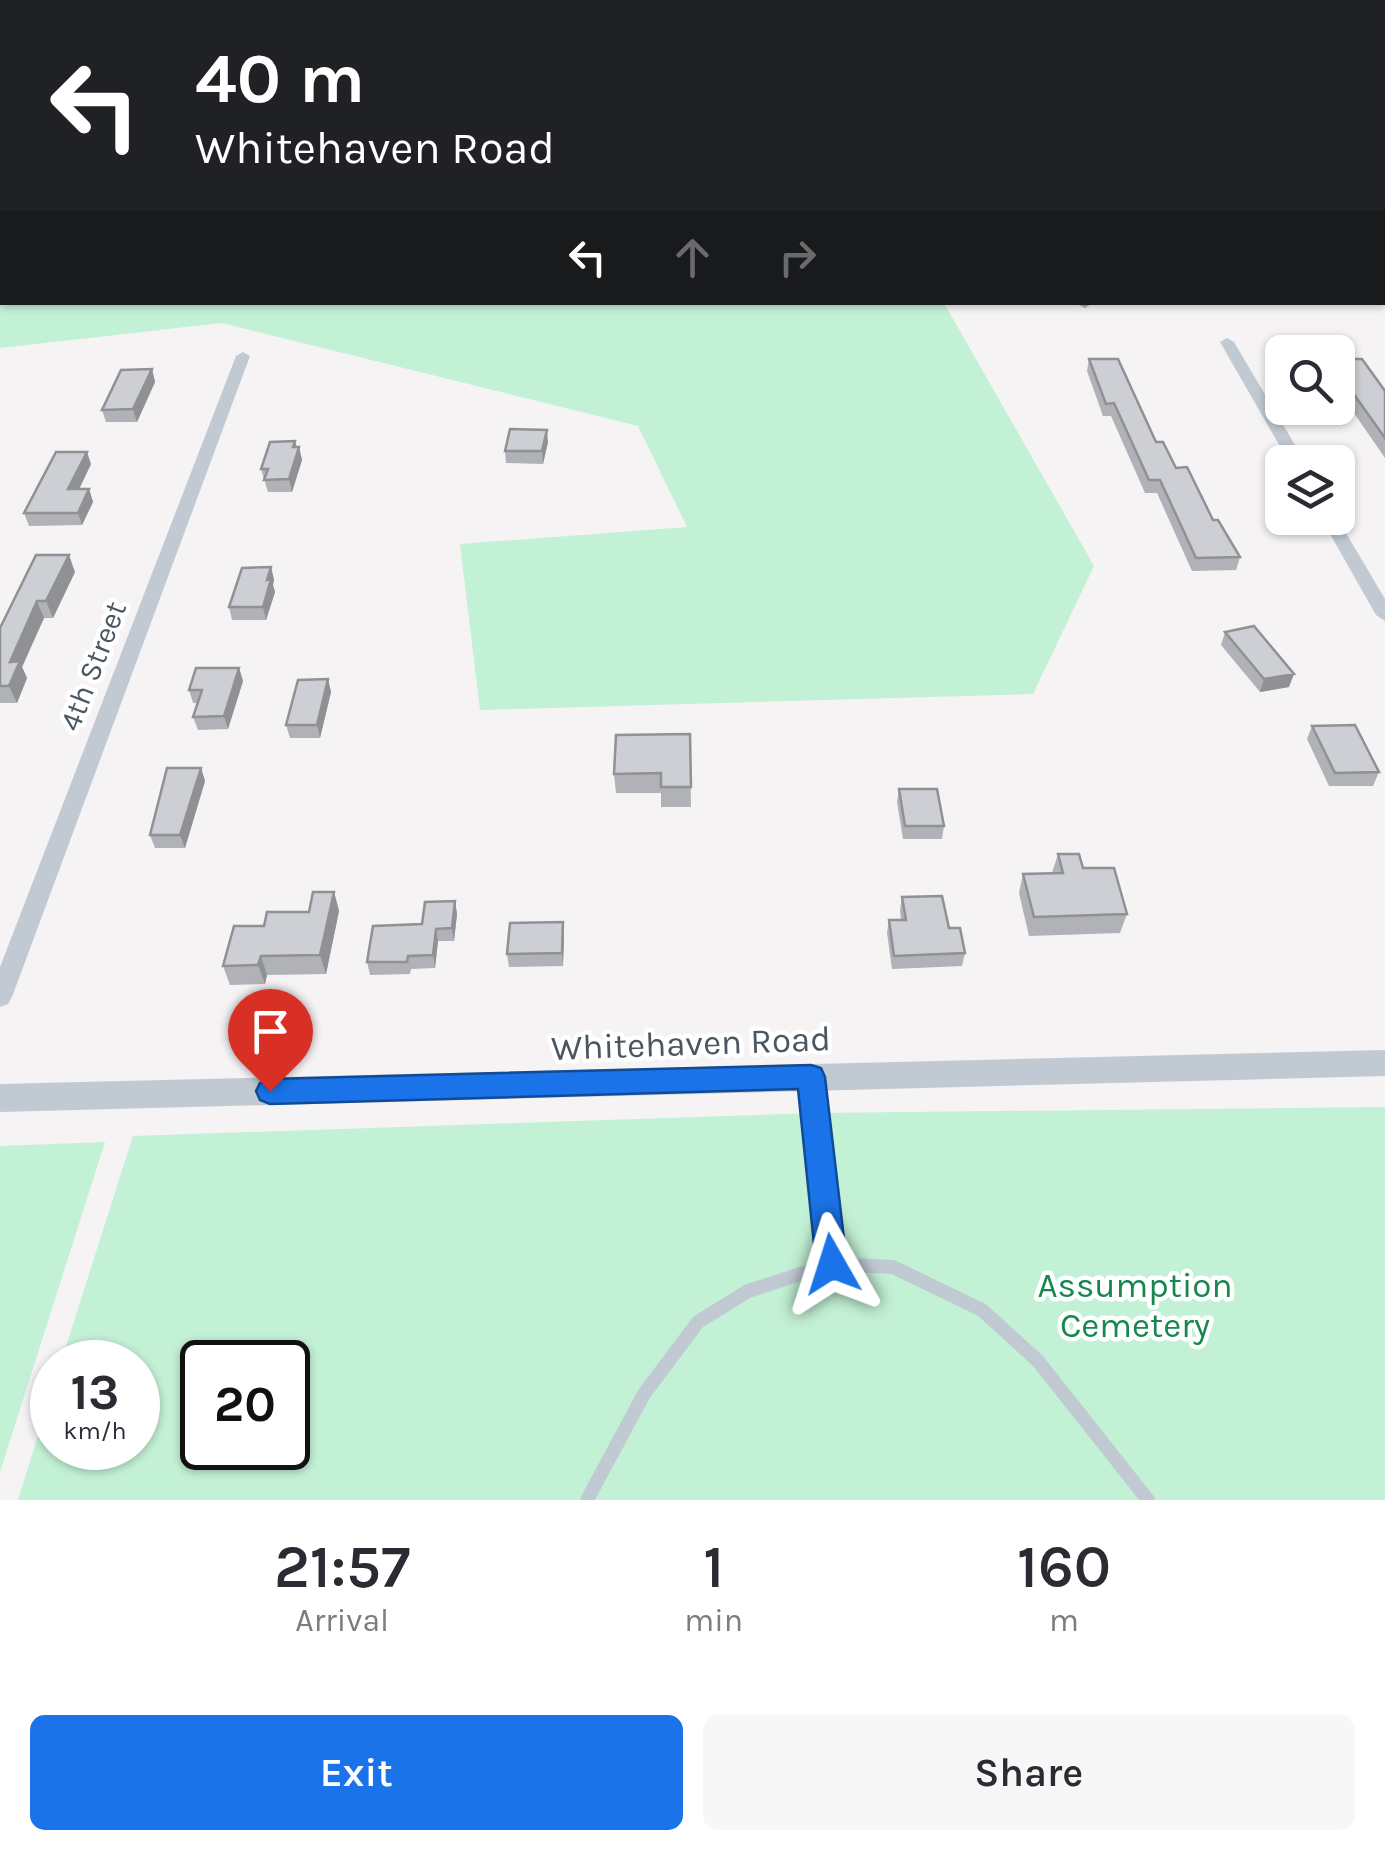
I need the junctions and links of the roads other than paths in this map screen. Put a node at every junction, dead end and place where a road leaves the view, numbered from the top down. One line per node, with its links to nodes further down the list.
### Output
1 (1228, 342): 3 (street)
2 (243, 356): 6 (street, 4th Street)
3 (1287, 445)
4 (1339, 535): 5 (street)
5 (1385, 615)
6 (0, 997)
7 (1385, 1063): 8 (street, Whitehaven Road)
8 (811, 1077): 9 (street, Whitehaven Road); 10 (lane)
9 (0, 1098)
10 (832, 1264): 11 (lane); 12 (lane)
11 (587, 1500)
12 (1148, 1500)

